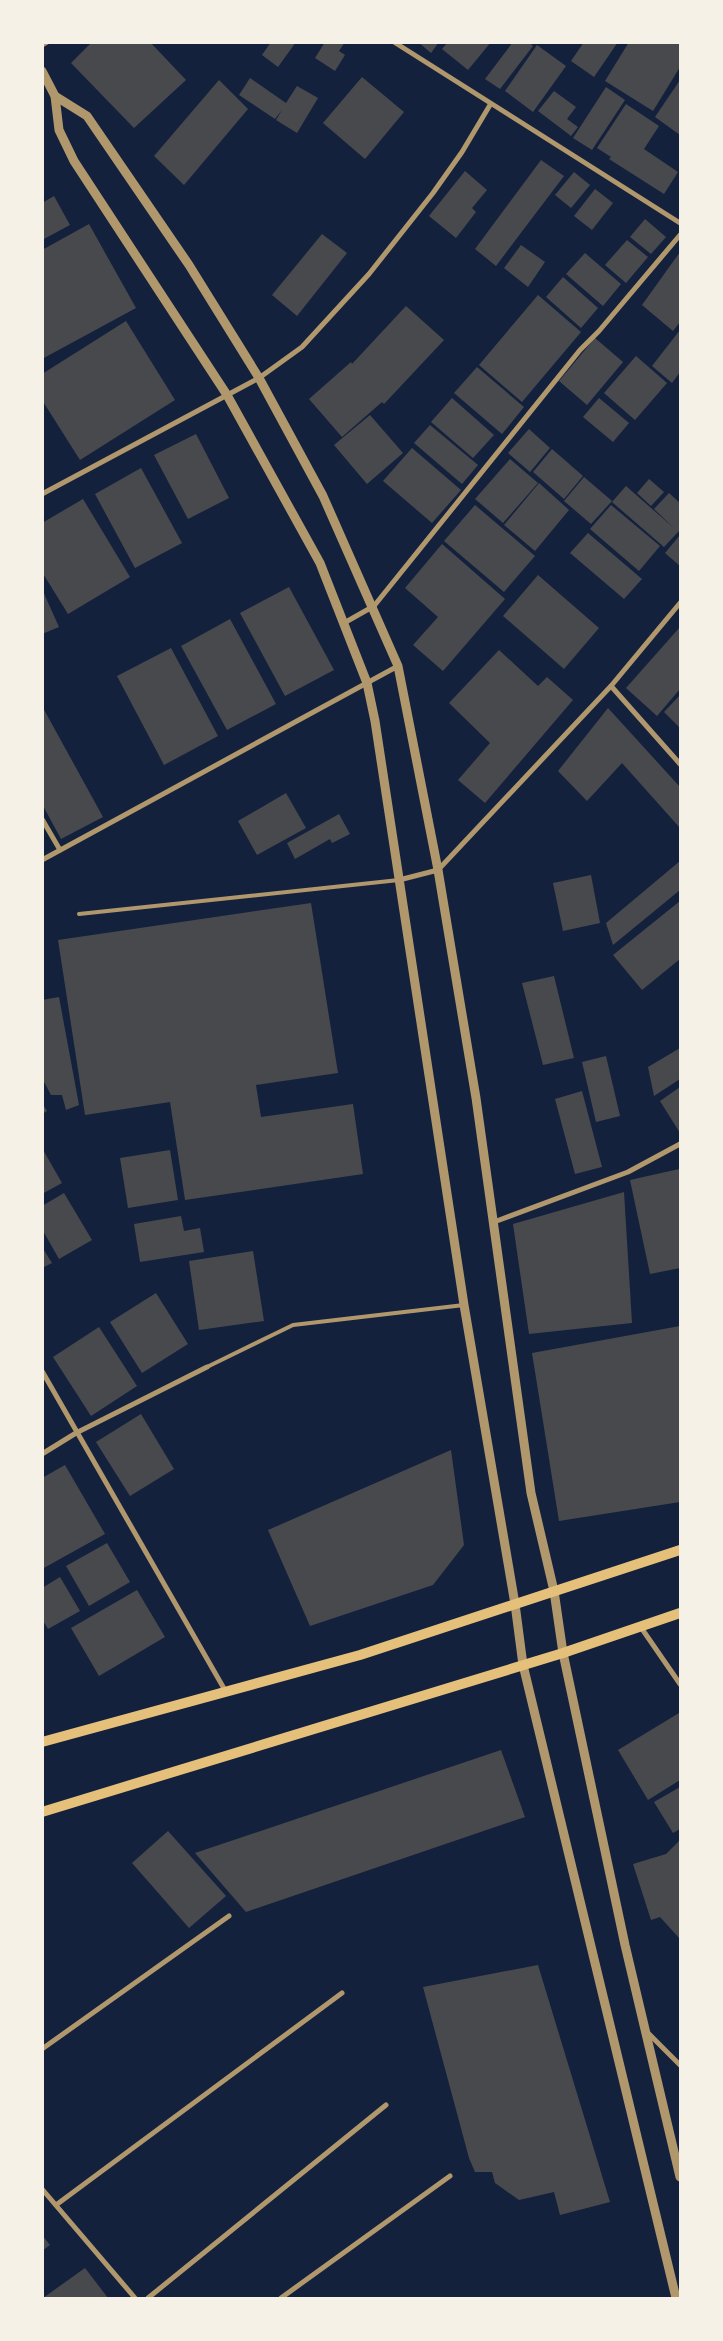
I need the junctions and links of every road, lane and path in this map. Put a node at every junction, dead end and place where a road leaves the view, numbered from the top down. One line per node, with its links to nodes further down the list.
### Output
1 (46, 42): 3 (street)
2 (394, 42): 6 (street)
3 (42, 45)
4 (42, 71): 5 (street)
5 (55, 96): 9 (street); 10 (street)
6 (490, 105): 7 (street); 9 (street)
7 (680, 223)
8 (680, 235): 13 (street)
9 (259, 378): 10 (street); 13 (street)
10 (228, 395): 11 (street); 14 (street)
11 (42, 494)
12 (680, 602): 17 (street)
13 (374, 606): 14 (street); 15 (street)
14 (344, 623): 16 (street)
15 (398, 666): 16 (street); 22 (street)
16 (367, 683): 20 (street); 23 (street)
17 (611, 686): 18 (street); 22 (street)
18 (680, 764)
19 (42, 819): 20 (street)
20 (60, 850): 21 (street)
21 (42, 860)
22 (438, 870): 23 (street); 26 (street)
23 (400, 880): 24 (lane); 27 (street)
24 (80, 914)
25 (680, 1144): 26 (street)
26 (494, 1222): 33 (street)
27 (464, 1305): 28 (lane); 34 (street)
28 (207, 1367): 30 (street)
29 (42, 1371): 30 (street)
30 (76, 1433): 31 (street); 40 (street)
31 (42, 1454)
32 (680, 1550): 33 (main road)
33 (554, 1591): 34 (main road); 37 (street)
34 (515, 1604): 38 (street); 40 (main road)
35 (680, 1613): 36 (main road)
36 (639, 1626): 37 (main road); 39 (street)
37 (563, 1653): 38 (main road); 45 (street)
38 (523, 1665): 42 (main road); 56 (street)
39 (680, 1684)
40 (226, 1692): 41 (main road)
41 (42, 1742)
42 (42, 1812)
43 (229, 1916): 46 (street)
44 (342, 1993): 52 (street)
45 (646, 2031): 47 (street); 50 (street)
46 (42, 2049)
47 (680, 2065)
48 (386, 2105): 54 (street)
49 (450, 2176): 55 (street)
50 (680, 2177)
51 (42, 2189): 52 (street)
52 (56, 2205): 53 (street)
53 (135, 2298)
54 (148, 2298)
55 (281, 2298)
56 (676, 2298)

